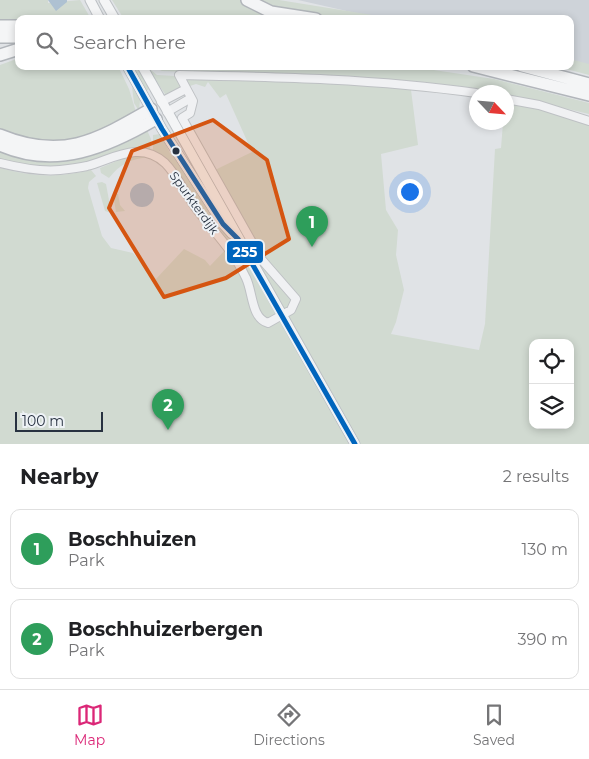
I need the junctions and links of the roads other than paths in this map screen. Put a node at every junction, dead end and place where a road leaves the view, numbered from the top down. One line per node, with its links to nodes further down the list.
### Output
1 (90, 0): 4 (main road)
2 (104, 0): 5 (main road)
3 (247, 0): 6 (highway)
4 (98, 15)
5 (112, 15)
6 (290, 15)
7 (0, 26): 8 (highway)
8 (15, 26)
9 (0, 37): 10 (highway)
10 (15, 37)
11 (15, 50): 12 (highway)
12 (0, 55)
13 (129, 70): 25 (main road)
14 (144, 70): 23 (main road)
15 (489, 70): 20 (highway)
16 (537, 70): 17 (highway)
17 (589, 84)
18 (186, 89): 19 (street); 21 (street); 23 (street)
19 (469, 92)
20 (589, 95)
21 (191, 98): 24 (street); 31 (street)
22 (514, 101): 26 (street)
23 (161, 102): 24 (main road); 25 (main road)
24 (167, 112): 25 (main road); 30 (main road)
25 (154, 114): 27 (highway); 28 (highway); 30 (main road)
26 (589, 122)
27 (0, 135)
28 (0, 145)
29 (0, 163): 31 (street, Spurkterdijk)
30 (238, 239): 31 (main road)
31 (282, 315): 32 (main road)
32 (355, 444)

